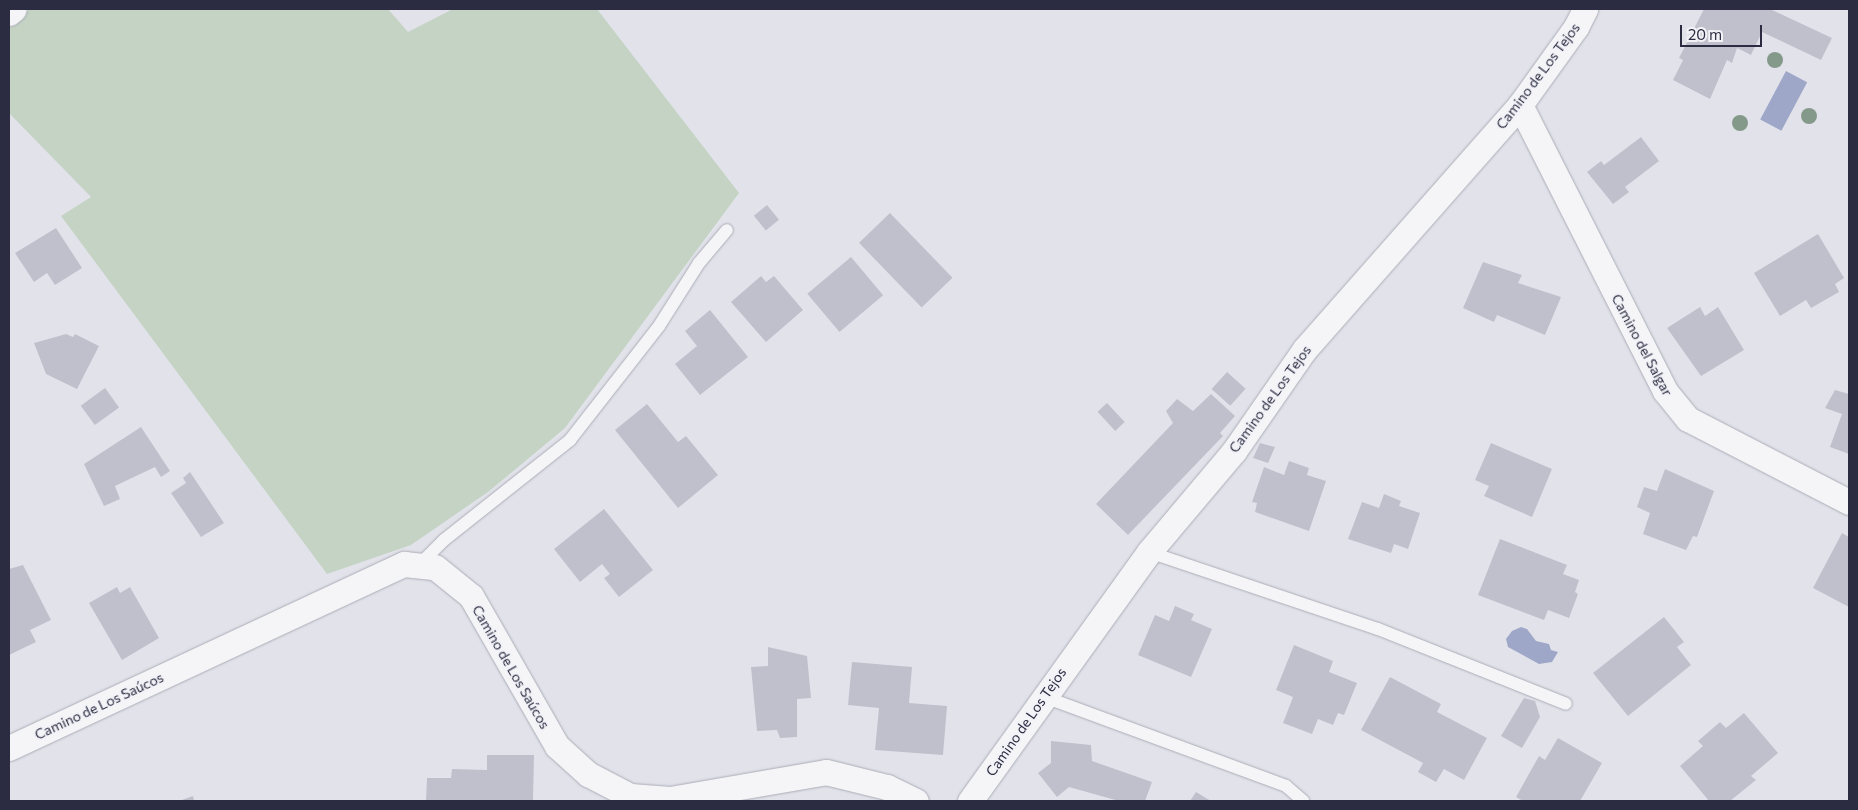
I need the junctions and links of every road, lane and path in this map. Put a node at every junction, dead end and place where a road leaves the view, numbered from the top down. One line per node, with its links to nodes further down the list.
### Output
1 (14, 9): 3 (street)
2 (1585, 9): 4 (street, Camino de Los Tejos)
3 (9, 13)
4 (1520, 105): 6 (street, Camino del Salgar); 7 (street, Camino de Los Tejos)
5 (726, 230): 8 (lane)
6 (1849, 502)
7 (1148, 552): 9 (street, Camino de Los Tejos); 10 (lane)
8 (419, 565): 11 (street, Camino de Los Saúcos); 12 (street, Camino de Los Saúcos)
9 (1042, 696): 13 (street, Camino de Los Tejos); 14 (lane)
10 (1566, 704)
11 (9, 748)
12 (916, 801)
13 (970, 801)
14 (1303, 801)

